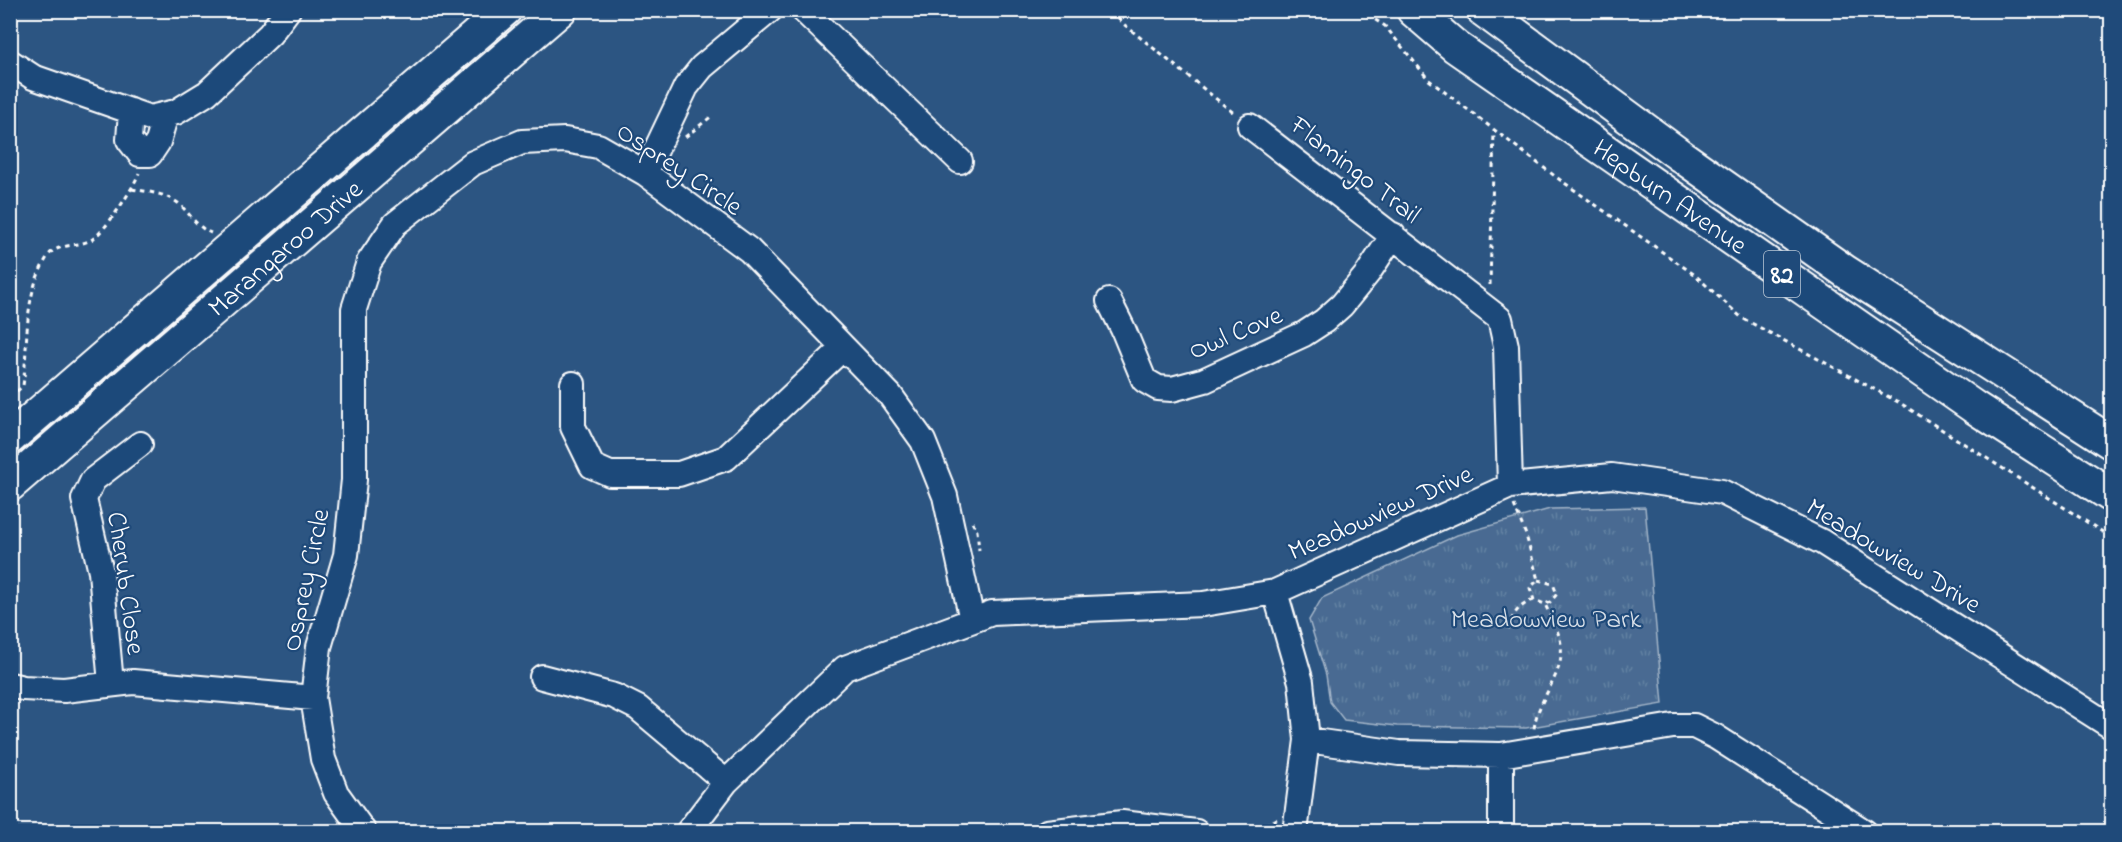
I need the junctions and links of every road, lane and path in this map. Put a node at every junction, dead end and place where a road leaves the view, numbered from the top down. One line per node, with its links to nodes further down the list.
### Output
1 (288, 10): 13 (street)
2 (560, 10): 10 (main road, Marangaroo Drive)
3 (770, 10): 20 (street)
4 (803, 10): 19 (street)
5 (1114, 10): 15 (path, Flamingo Trail)
6 (1360, 10): 16 (path)
7 (1413, 10): 34 (main road, Hepburn Avenue / 82)
8 (1483, 10): 30 (main road, Hepburn Avenue / 82)
9 (500, 12): 10 (street); 29 (main road, Marangaroo Drive)
10 (523, 43): 32 (main road, Marangaroo Drive)
11 (11, 64): 12 (street)
12 (131, 111): 13 (street); 18 (street)
13 (166, 114): 18 (street)
14 (712, 116): 17 (path)
15 (1250, 126): 23 (street, Flamingo Trail)
16 (1494, 131): 25 (path); 36 (path)
17 (681, 140)
18 (146, 154): 21 (path)
19 (960, 160)
20 (645, 173): 26 (street, Osprey Circle); 47 (street, Osprey Circle)
21 (132, 189): 22 (path); 28 (path)
22 (213, 234)
23 (1393, 235): 24 (street, Owl Cove); 25 (street, Flamingo Trail)
24 (1109, 301)
25 (1489, 311): 33 (street, Flamingo Trail)
26 (843, 348): 27 (street); 42 (street, Osprey Circle)
27 (573, 384)
28 (10, 397)
29 (10, 438)
30 (2112, 443)
31 (140, 444): 45 (street, Cherub Close)
32 (10, 485)
33 (1514, 496): 38 (path); 39 (street, Meadowview Drive); 48 (street, Meadowview Drive)
34 (2112, 496)
35 (967, 512): 37 (path)
36 (2112, 538)
37 (979, 554)
38 (1538, 580): 40 (path); 41 (path)
39 (1275, 592): 42 (street, Meadowview Drive); 49 (street)
40 (1534, 600): 41 (path); 43 (path)
41 (1545, 604): 50 (path)
42 (972, 620): 52 (street, Meadowview Drive)
43 (1508, 628)
44 (542, 677): 52 (street)
45 (111, 684): 46 (street); 47 (street)
46 (10, 685)
47 (314, 698): 55 (street, Osprey Circle)
48 (2112, 727)
49 (1307, 740): 51 (street); 53 (street)
50 (1534, 750): 51 (street); 60 (street)
51 (1501, 755): 59 (street)
52 (726, 782): 56 (street, Meadowview Drive)
53 (1288, 822): 54 (path)
54 (1257, 827)
55 (364, 831)
56 (688, 831)
57 (1047, 831): 58 (street)
58 (1196, 831)
59 (1502, 831)
60 (1865, 831)

